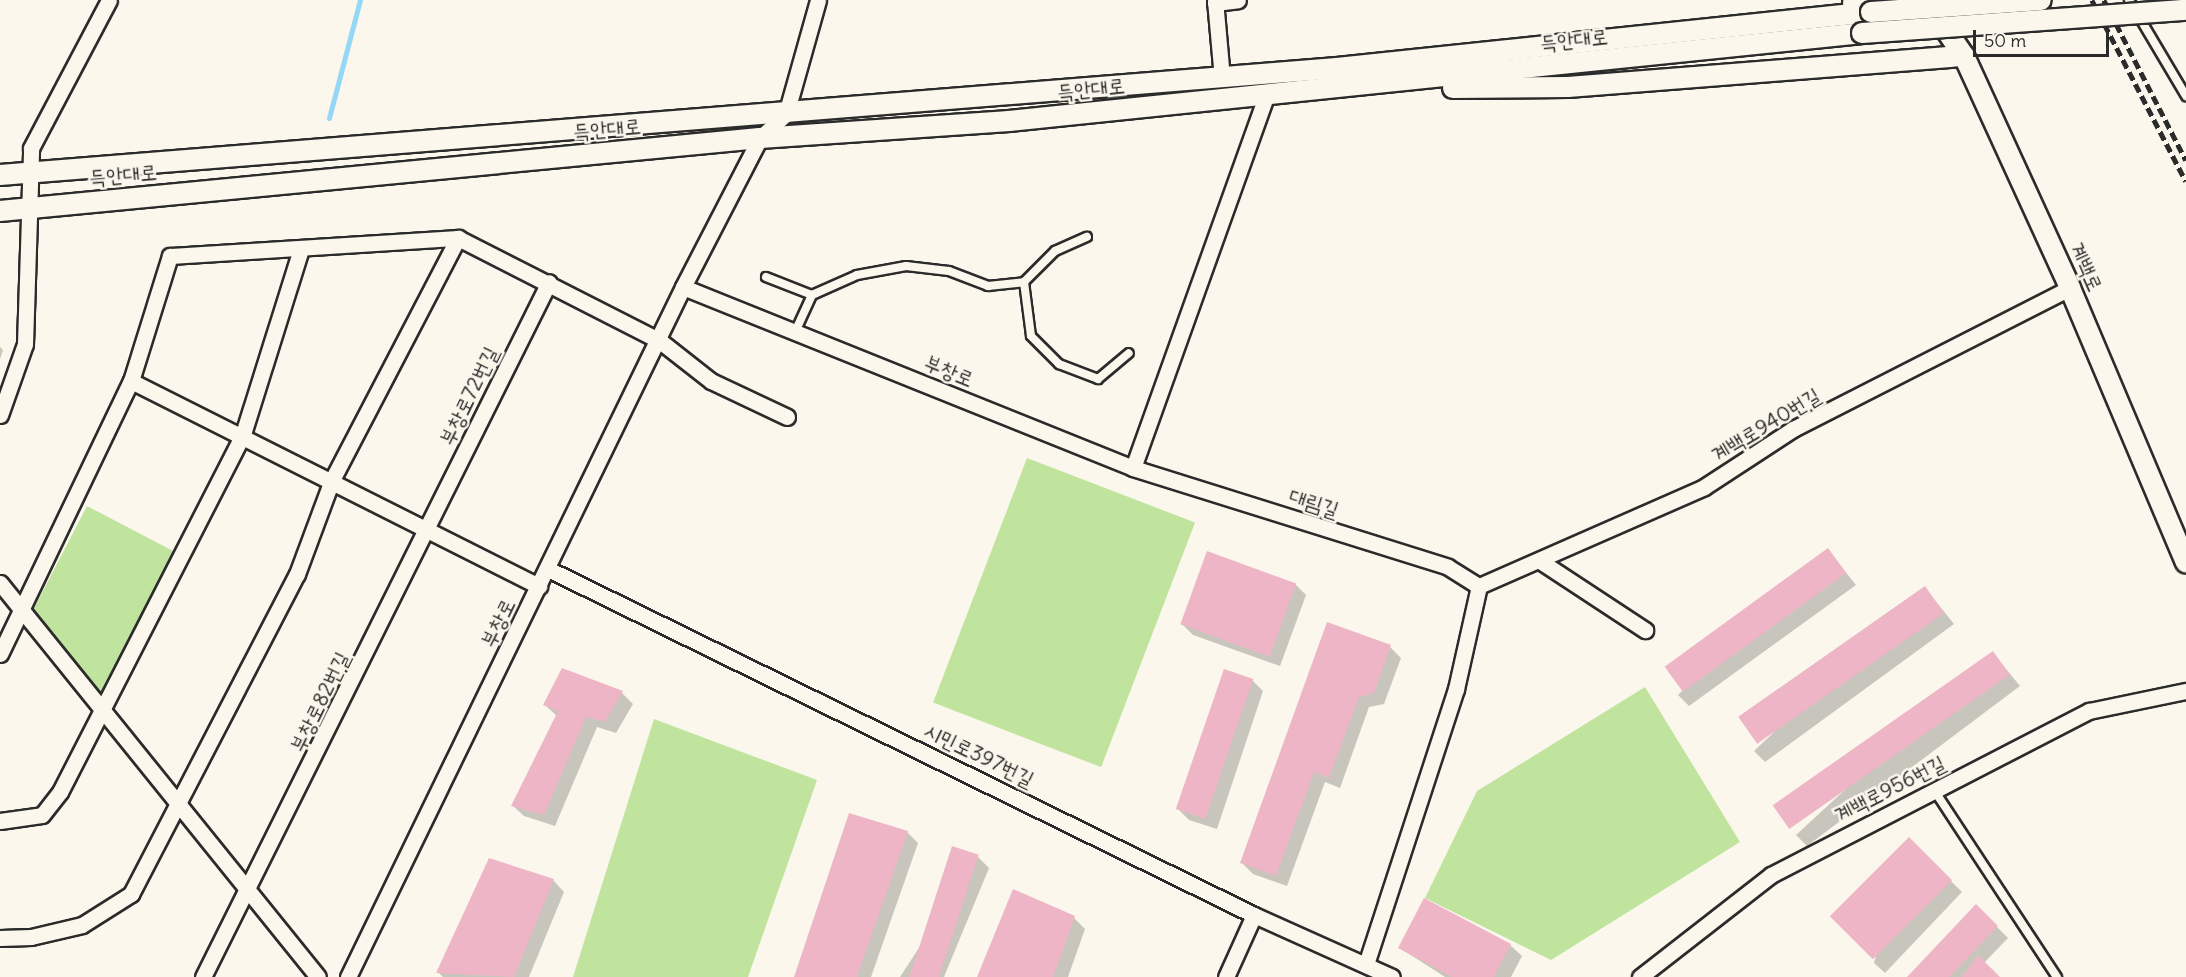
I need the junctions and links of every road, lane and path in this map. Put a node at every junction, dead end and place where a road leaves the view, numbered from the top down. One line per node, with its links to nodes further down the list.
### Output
1 (109, 0): 17 (street)
2 (818, 0): 15 (street)
3 (1238, 0): 7 (street)
4 (1926, 0): 10 (street, 계백로)
5 (2041, 0): 8 (street, 득안대로, bridge)
6 (2129, 0): 14 (lane)
7 (1215, 2): 11 (street)
8 (1879, 6): 11 (street, 득안대로)
9 (2186, 10): 12 (street, 득안대로, bridge)
10 (1964, 56): 12 (street); 28 (street, 계백로)
11 (1222, 78): 15 (street, 득안대로)
12 (1339, 90): 13 (street, 득안대로)
13 (1266, 96): 16 (street, 득안대로); 37 (street)
14 (2186, 96)
15 (786, 114): 16 (street, 부창로); 17 (street, 득안대로)
16 (760, 138): 19 (street, 득안대로); 27 (street, 부창로)
17 (31, 172): 18 (street, 득안대로); 19 (street)
18 (0, 175)
19 (27, 208): 20 (street, 득안대로); 34 (street)
20 (0, 211)
21 (1087, 237): 26 (lane)
22 (458, 238): 23 (street); 25 (street); 38 (street)
23 (301, 249): 33 (street); 36 (street)
24 (766, 277): 29 (lane)
25 (549, 282): 31 (street); 39 (street, 부창로72번길)
26 (1024, 282): 29 (lane); 32 (lane)
27 (683, 287): 30 (street, 부창로); 31 (street, 부창로)
28 (2070, 288): 40 (street, 계백로940번길); 41 (street, 계백로)
29 (812, 295): 30 (lane)
30 (795, 332): 37 (street, 부창로)
31 (660, 341): 35 (street); 42 (street, 부창로)
32 (1129, 353)
33 (131, 381): 36 (street); 46 (street)
34 (0, 415)
35 (787, 417)
36 (243, 434): 38 (street); 50 (street)
37 (1133, 468): 45 (street, 대림길)
38 (332, 480): 39 (street); 52 (street)
39 (426, 528): 44 (street); 54 (street, 부창로82번길)
40 (1540, 561): 45 (street, 계백로940번길); 47 (street)
41 (2186, 562)
42 (548, 569): 44 (street, 부창로); 55 (street, 시민로397번길)
43 (0, 583): 46 (street)
44 (539, 586): 60 (street, 부창로)
45 (1479, 586): 57 (street)
46 (23, 611): 48 (street); 50 (street)
47 (1645, 630)
48 (0, 654)
49 (2186, 691): 51 (street, 계백로956번길)
50 (102, 712): 52 (street); 53 (street)
51 (1934, 790): 63 (street, 계백로956번길); 64 (lane)
52 (180, 807): 54 (street); 56 (street)
53 (0, 821)
54 (249, 893): 58 (street, 부창로82번길); 59 (street)
55 (1254, 915): 57 (street, 시민로397번길); 61 (street)
56 (0, 938)
57 (1366, 965): 62 (street, 시민로397번길)
58 (203, 977)
59 (318, 977)
60 (348, 977)
61 (1226, 977)
62 (1392, 977)
63 (1640, 977)
64 (2057, 977)

